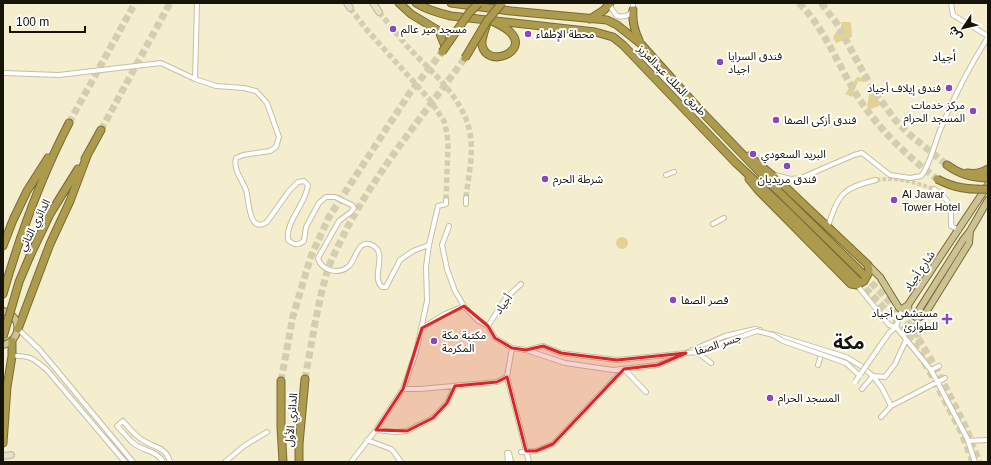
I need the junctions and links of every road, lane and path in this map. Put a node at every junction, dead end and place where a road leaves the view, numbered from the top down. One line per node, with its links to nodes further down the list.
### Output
1 (197, 3): 23 (street)
2 (372, 3): 13 (main road)
3 (416, 3): 17 (highway, طريق الملك عبدالعزيز)
4 (451, 3): 10 (highway, طريق الملك عبدالعزيز)
5 (475, 3): 14 (highway, bridge)
6 (479, 3): 14 (highway, bridge)
7 (610, 3): 12 (street); 16 (highway)
8 (951, 3): 19 (street)
9 (399, 4): 14 (highway, bridge)
10 (461, 4): 15 (highway, طريق الملك عبدالعزيز)
11 (502, 4): 17 (highway, bridge)
12 (633, 6): 20 (highway)
13 (379, 12)
14 (469, 13)
15 (578, 18): 16 (highway, طريق الملك عبدالعزيز); 18 (highway)
16 (589, 19): 20 (highway, طريق الملك عبدالعزيز)
17 (488, 20): 17 (highway, bridge); 18 (highway, طريق الملك عبدالعزيز); 21 (highway, bridge)
18 (576, 30): 55 (highway, طريق الملك عبدالعزيز)
19 (988, 36): 34 (street)
20 (641, 44): 26 (highway, طريق الملك عبدالعزيز)
21 (466, 58)
22 (3, 73): 23 (street)
23 (195, 79): 51 (street)
24 (69, 123): 27 (highway, الدائري الثاني)
25 (101, 130): 28 (highway, الدائري الثاني)
26 (728, 139): 34 (highway); 54 (highway, طريق الملك عبدالعزيز)
27 (59, 142): 52 (highway); 57 (highway, الدائري الثاني)
28 (87, 156): 65 (highway); 66 (highway, الدائري الثاني, bridge)
29 (947, 165): 32 (highway)
30 (988, 169): 32 (highway)
31 (674, 172): 33 (street)
32 (959, 173): 35 (highway)
33 (666, 174)
34 (771, 174): 48 (highway)
35 (988, 178)
36 (876, 180): 48 (street)
37 (937, 180): 40 (highway, bridge)
38 (988, 185): 49 (main road, شارع أجياد)
39 (934, 189): 49 (street)
40 (988, 189)
41 (466, 198): 44 (street)
42 (988, 200): 50 (main road, شارع أجياد)
43 (446, 202): 51 (street)
44 (466, 204)
45 (724, 218): 46 (street)
46 (713, 224)
47 (449, 226): 58 (street)
48 (828, 226): 53 (highway)
49 (959, 230): 59 (main road, شارع أجياد)
50 (970, 231): 59 (main road, شارع أجياد); 61 (main road, شارع أجياد)
51 (429, 245): 64 (street)
52 (3, 246)
53 (868, 265): 55 (highway); 59 (main road)
54 (864, 275)
55 (857, 283): 63 (street)
56 (521, 284): 62 (street, أجياد)
57 (3, 294)
58 (464, 306): 62 (street); 64 (street)
59 (905, 307): 63 (street)
60 (3, 311): 65 (main road)
61 (917, 313)
62 (488, 326): 70 (street)
63 (896, 327): 67 (street); 80 (street, bridge)
64 (422, 328): 89 (street)
65 (18, 329): 68 (main road); 105 (street)
66 (3, 337)
67 (906, 340): 79 (street); 81 (street)
68 (12, 341): 69 (main road); 74 (highway)
69 (3, 345)
70 (512, 348): 71 (street); 82 (street)
71 (526, 350): 73 (street, جسر الصفا, bridge); 78 (street)
72 (823, 350): 76 (street); 78 (street); 81 (street)
73 (697, 352): 75 (street); 80 (street, جسر الصفا, bridge)
74 (12, 356): 99 (highway); 104 (street)
75 (711, 363)
76 (818, 365)
77 (939, 366): 79 (street)
78 (624, 369): 91 (street); 100 (street)
79 (931, 370): 87 (street)
80 (860, 376): 86 (street, bridge)
81 (873, 376): 90 (street); 92 (street)
82 (507, 377): 88 (street); 100 (street)
83 (945, 378): 87 (street)
84 (305, 379): 110 (highway, الدائري الأول)
85 (282, 381): 109 (highway, الدائري الأول)
86 (855, 382)
87 (938, 382): 92 (street); 98 (street)
88 (455, 386): 89 (street); 94 (street)
89 (403, 389): 94 (street)
90 (862, 389)
91 (646, 392)
92 (891, 406): 93 (street)
93 (882, 417)
94 (376, 430): 96 (street)
95 (267, 432): 108 (street)
96 (367, 440): 111 (street); 112 (street)
97 (988, 440): 98 (street)
98 (968, 441): 116 (street)
99 (3, 443)
100 (526, 451): 101 (street); 115 (street)
101 (520, 452)
102 (11, 455): 103 (main road)
103 (3, 456)
104 (125, 462)
105 (133, 462)
106 (163, 462): 107 (street)
107 (170, 462)
108 (225, 462)
109 (283, 462)
110 (300, 462)
111 (351, 462)
112 (401, 462)
113 (508, 462): 114 (street)
114 (511, 462)
115 (528, 462)
116 (975, 462)

